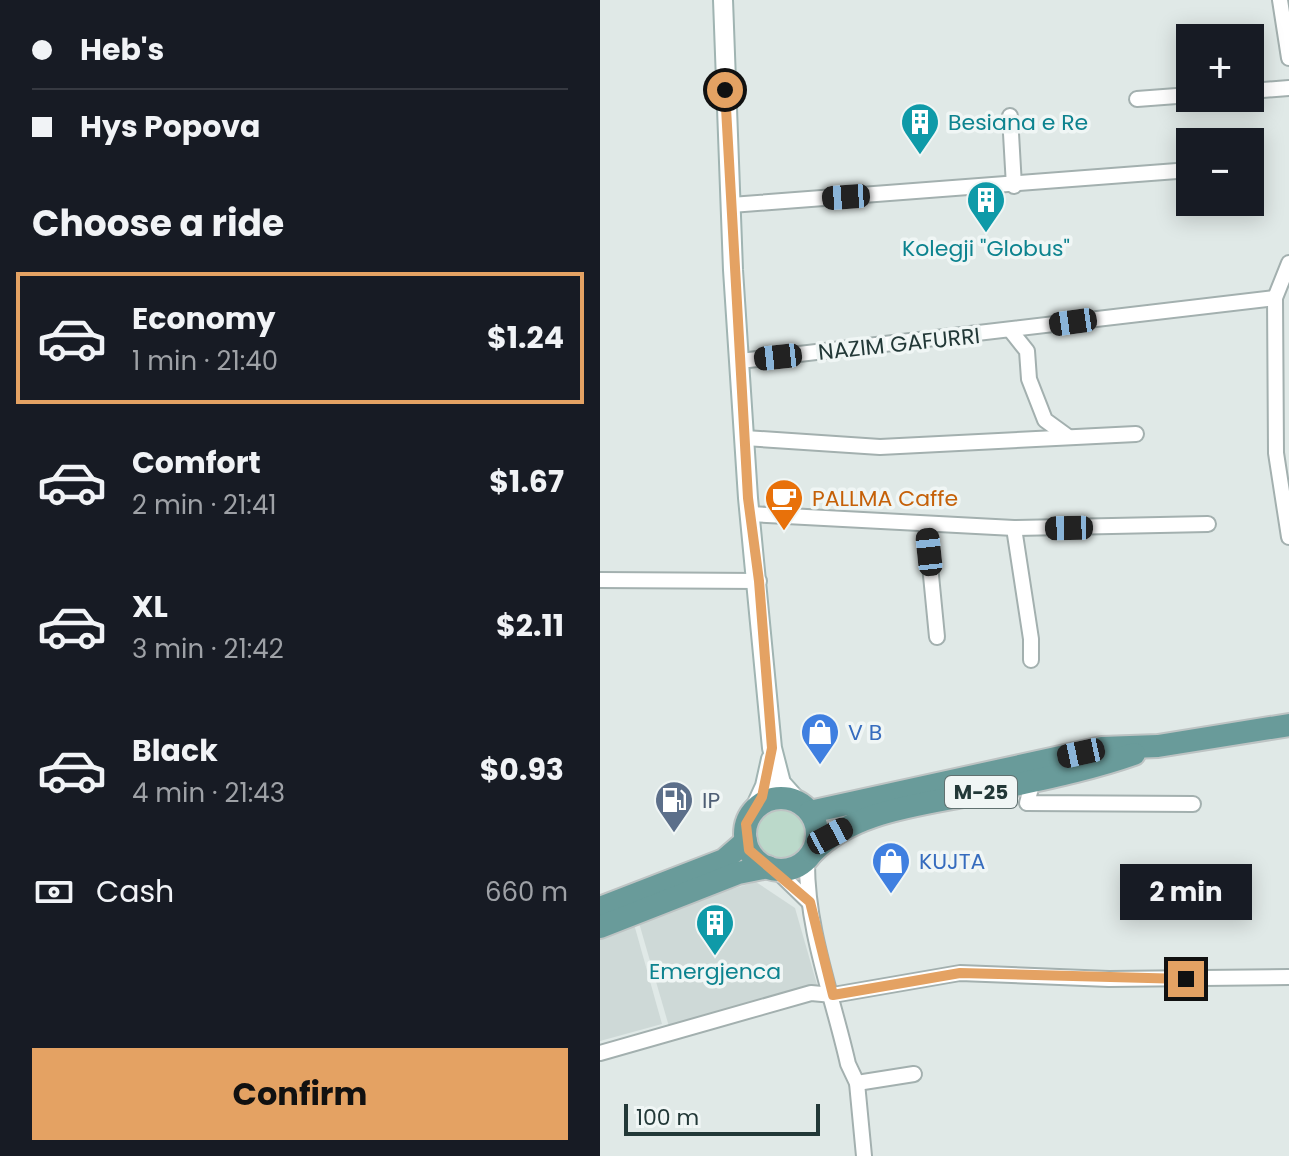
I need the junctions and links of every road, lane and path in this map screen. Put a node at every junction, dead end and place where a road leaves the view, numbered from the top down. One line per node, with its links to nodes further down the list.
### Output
1 (723, 0): 11 (main road)
2 (1280, 0): 3 (street)
3 (1289, 58)
4 (1289, 88): 5 (street)
5 (1264, 90)
6 (1176, 96): 7 (street)
7 (1137, 99)
8 (1010, 116): 10 (street)
9 (1176, 171): 10 (street)
10 (1014, 186): 11 (street)
11 (731, 205): 15 (main road)
12 (1289, 263): 13 (street)
13 (1275, 298): 14 (street, NAZIM GAFURRI); 16 (street)
14 (1011, 331): 15 (street, NAZIM GAFURRI); 18 (street, NAZIM GAFURRI)
15 (740, 361): 19 (main road)
16 (1283, 364): 24 (street)
17 (1136, 434): 18 (street)
18 (1067, 436): 19 (street)
19 (745, 438): 20 (main road)
20 (750, 514): 21 (street); 26 (main road)
21 (926, 524): 23 (street); 27 (street)
22 (1205, 524): 23 (street)
23 (1014, 528): 28 (street)
24 (1289, 537)
25 (600, 580): 26 (street)
26 (759, 581): 31 (main road)
27 (937, 637)
28 (1031, 660)
29 (1289, 725): 30 (main road, M-25)
30 (1158, 746): 32 (main road, M-25); 34 (main road, M-25)
31 (772, 748): 34 (main road); 35 (main road)
32 (1033, 781): 33 (street); 37 (main road, M-25)
33 (1193, 804)
34 (804, 807): 35 (main road, M-25); 37 (main road)
35 (755, 808): 36 (main road)
36 (746, 841): 38 (main road); 40 (main road)
37 (810, 856): 38 (main road, M-25); 39 (street)
38 (772, 868): 39 (street); 41 (main road, M-25)
39 (810, 902): 43 (street)
40 (600, 908)
41 (600, 927)
42 (1289, 977): 43 (street)
43 (833, 995): 44 (street); 46 (street)
44 (600, 1053)
45 (914, 1074): 46 (street)
46 (857, 1083): 47 (street)
47 (864, 1156)

